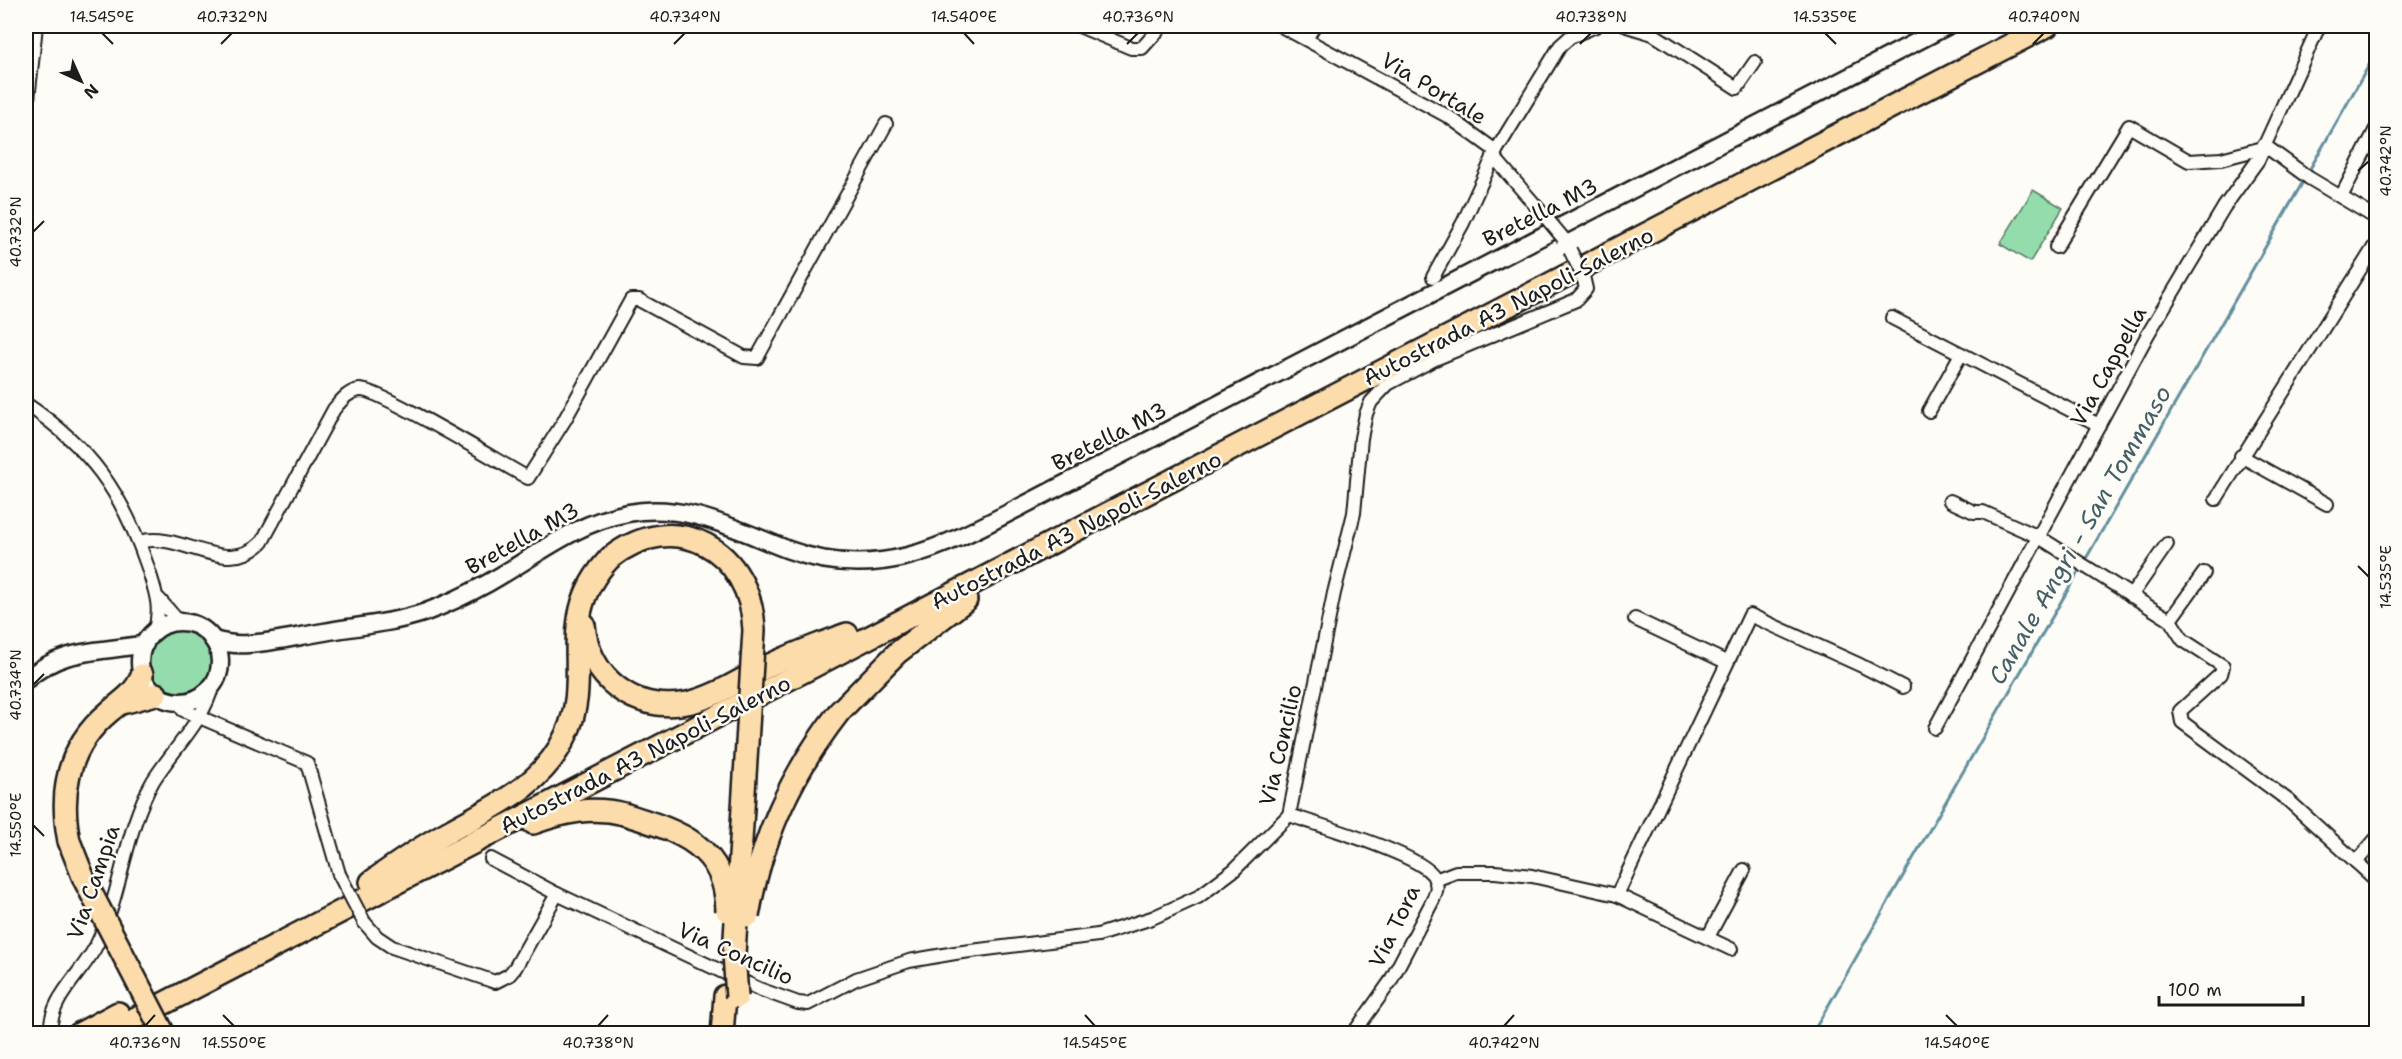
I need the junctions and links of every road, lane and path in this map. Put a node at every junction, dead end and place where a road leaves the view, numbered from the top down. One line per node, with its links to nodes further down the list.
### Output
1 (36, 26): 14 (street)
2 (1079, 26): 3 (street)
3 (1162, 26)
4 (1281, 26): 12 (street, Via Portale)
5 (1314, 26): 12 (street)
6 (1596, 26): 18 (street)
7 (1627, 26): 13 (street)
8 (1947, 26): 47 (street, Bretella M3)
9 (2019, 26): 44 (highway, Autostrada A3 Napoli-Salerno)
10 (2047, 26): 30 (highway, Autostrada A3 Napoli-Salerno)
11 (2319, 26): 17 (street, Via Cappella)
12 (1306, 39): 18 (street, Via Portale)
13 (1755, 62)
14 (26, 117)
15 (886, 124): 35 (street)
16 (2376, 129): 19 (street)
17 (2264, 147): 19 (street); 22 (street); 28 (street, Via Cappella)
18 (1494, 153): 23 (street); 61 (street, Via Concilio, bridge)
19 (2341, 197): 20 (street)
20 (2376, 218)
21 (2376, 244): 29 (street)
22 (2056, 247)
23 (1433, 278)
24 (1892, 318): 25 (street)
25 (1961, 354): 27 (street); 28 (street)
26 (26, 404): 35 (street)
27 (1929, 411)
28 (2099, 425): 34 (street, Via Cappella)
29 (2241, 456): 31 (street); 33 (street)
30 (1148, 493): 68 (highway, Autostrada A3 Napoli-Salerno); 73 (highway, bridge)
31 (2216, 499)
32 (1950, 501): 34 (street)
33 (2327, 504)
34 (2039, 537): 38 (street); 59 (street, Via Cappella)
35 (139, 542): 39 (street)
36 (2167, 544): 38 (street)
37 (2204, 573): 42 (street)
38 (2131, 596): 42 (street)
39 (158, 598): 43 (street); 45 (street)
40 (583, 604): 44 (highway); 68 (highway); 73 (highway, bridge)
41 (1635, 619): 49 (street)
42 (2170, 620): 64 (street)
43 (180, 623): 45 (street); 46 (street)
44 (847, 634): 68 (highway, Autostrada A3 Napoli-Salerno)
45 (149, 638): 48 (street); 51 (street)
46 (213, 640): 47 (street, Bretella M3); 50 (street)
47 (247, 645): 50 (street, Bretella M3)
48 (111, 651): 51 (street); 52 (street)
49 (1726, 662): 53 (street); 70 (street)
50 (219, 666): 54 (street)
51 (141, 671): 55 (street); 56 (highway)
52 (26, 680)
53 (1903, 687)
54 (211, 690): 55 (street); 57 (street, Via Campia); 58 (street)
55 (170, 702): 56 (highway); 57 (street); 60 (street)
56 (121, 703): 77 (highway, bridge)
57 (198, 717): 58 (street); 60 (street, Via Campia)
58 (218, 723): 69 (street, bridge)
59 (1935, 728)
60 (179, 743): 74 (street, Via Campia)
61 (1289, 815): 66 (street, Via Tora); 69 (street, Via Concilio)
62 (2376, 839): 64 (street)
63 (491, 859): 69 (street, Via Concilio)
64 (2356, 862): 67 (street)
65 (1744, 870): 71 (street)
66 (1435, 880): 70 (street); 80 (street, Via Tora)
67 (2376, 880)
68 (374, 887): 73 (highway, bridge); 75 (highway, Autostrada A3 Napoli-Salerno); 76 (highway, Autostrada A3 Napoli-Salerno)
69 (557, 894)
70 (1617, 895): 71 (street)
71 (1708, 937): 72 (street)
72 (1731, 949)
73 (731, 996): 78 (highway); 79 (highway)
74 (51, 1034)
75 (79, 1034)
76 (105, 1034)
77 (164, 1034)
78 (722, 1034)
79 (734, 1034)
80 (1353, 1034)

